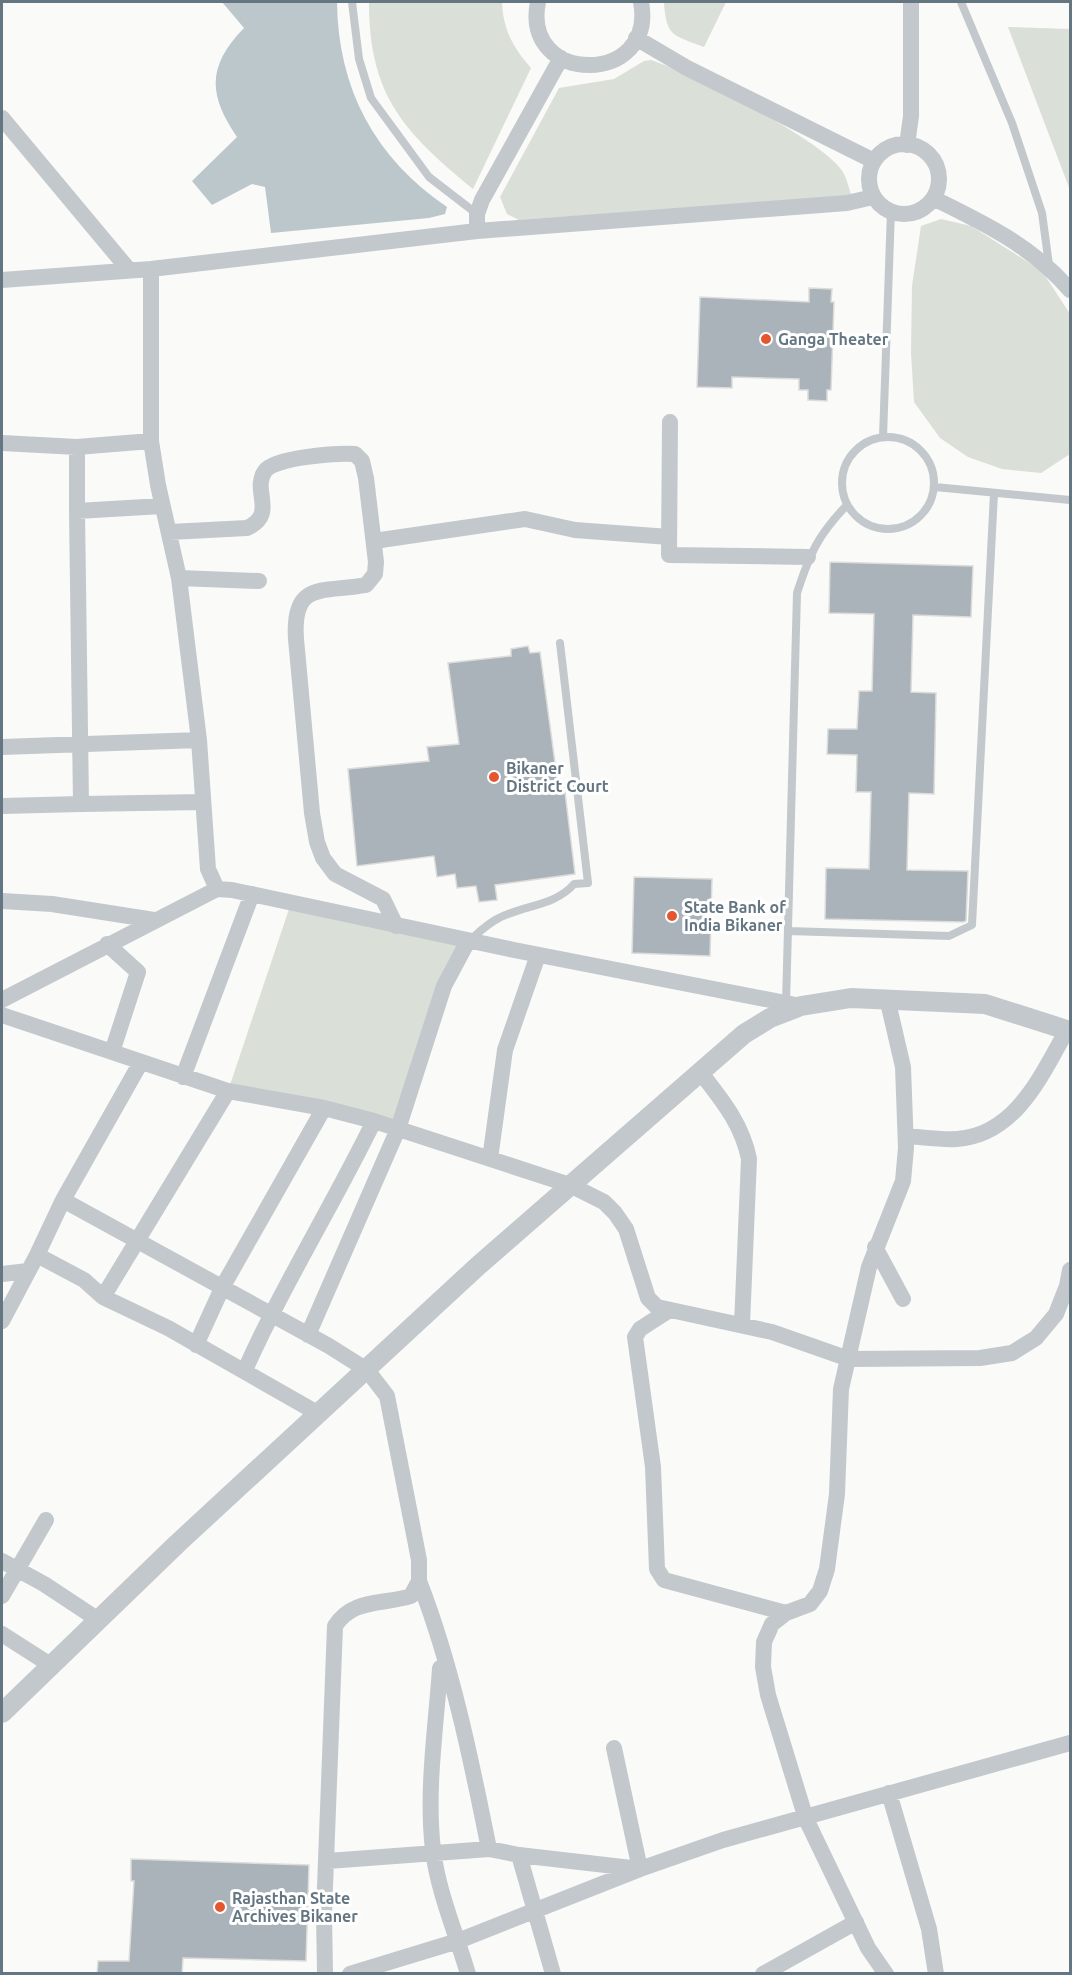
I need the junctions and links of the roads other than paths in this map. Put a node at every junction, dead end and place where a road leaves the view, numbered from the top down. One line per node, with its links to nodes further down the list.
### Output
1 (352, 2): 14 (lane)
2 (538, 2): 7 (street)
3 (640, 2): 6 (street)
4 (911, 2): 9 (street)
5 (961, 2): 16 (lane)
6 (636, 38): 7 (street); 10 (street)
7 (561, 58): 14 (street)
8 (2, 118): 18 (street)
9 (907, 145): 10 (street); 12 (street)
10 (874, 161): 11 (street)
11 (873, 197): 13 (street); 15 (street)
12 (935, 199): 13 (street); 16 (street)
13 (891, 211): 22 (lane)
14 (477, 214): 15 (street)
15 (477, 231): 17 (street)
16 (1049, 265): 20 (street)
17 (151, 269): 18 (street); 23 (street)
18 (129, 270): 19 (street)
19 (2, 280)
20 (1071, 290)
21 (670, 422): 33 (street)
22 (883, 437): 26 (lane); 29 (lane)
23 (151, 441): 25 (street); 30 (street)
24 (2, 443): 25 (street)
25 (76, 447): 31 (street)
26 (935, 487): 27 (lane); 29 (lane)
27 (994, 493): 28 (lane); 50 (lane)
28 (1071, 501)
29 (847, 505): 35 (lane)
30 (162, 506): 31 (street); 32 (street)
31 (77, 511): 40 (street)
32 (170, 531): 34 (street); 36 (street)
33 (669, 537): 34 (street); 35 (street)
34 (374, 541): 49 (street)
35 (808, 557): 50 (lane)
36 (179, 578): 37 (street); 39 (street)
37 (259, 581)
38 (560, 643): 51 (lane)
39 (199, 740): 40 (street); 42 (street)
40 (81, 746): 41 (street); 43 (street)
41 (2, 747)
42 (202, 802): 43 (street); 45 (street)
43 (81, 804): 44 (street)
44 (2, 806)
45 (217, 889): 46 (street); 48 (street)
46 (252, 894): 49 (street); 62 (street)
47 (2, 901): 48 (street)
48 (154, 920): 52 (street)
49 (396, 926): 51 (street)
50 (788, 931): 56 (lane)
51 (468, 941): 53 (street); 66 (street)
52 (107, 944): 55 (street); 59 (street)
53 (538, 955): 56 (street); 68 (street)
54 (887, 998): 56 (street); 58 (street); 67 (street)
55 (2, 1000)
56 (793, 1005): 61 (street)
57 (2, 1015): 59 (street)
58 (1069, 1030): 67 (street)
59 (112, 1052): 60 (street)
60 (141, 1062): 62 (street); 70 (street)
61 (701, 1073): 69 (street); 83 (street)
62 (183, 1077): 63 (street)
63 (228, 1091): 64 (street); 71 (street)
64 (324, 1108): 65 (street); 77 (street)
65 (374, 1121): 66 (street); 81 (street)
66 (398, 1129): 68 (street); 84 (street)
67 (906, 1136): 72 (street)
68 (490, 1159): 69 (street)
69 (570, 1185): 80 (street); 87 (street)
70 (63, 1200): 71 (street); 73 (street)
71 (136, 1240): 77 (street); 78 (street)
72 (875, 1247): 79 (street); 86 (street)
73 (37, 1255): 75 (street); 78 (street)
74 (1071, 1270): 86 (street)
75 (28, 1271): 76 (street); 82 (street)
76 (2, 1274)
77 (223, 1286): 81 (street); 85 (street)
78 (103, 1298): 85 (street)
79 (903, 1299)
80 (668, 1311): 83 (street); 95 (street)
81 (270, 1314): 84 (street); 88 (street)
82 (2, 1321)
83 (742, 1325): 86 (street)
84 (308, 1335): 87 (street)
85 (196, 1345): 88 (street)
86 (849, 1359): 95 (street)
87 (367, 1370): 89 (street); 93 (street)
88 (245, 1371): 89 (street)
89 (319, 1414): 96 (street)
90 (46, 1520): 92 (street)
91 (2, 1562): 92 (street)
92 (17, 1570): 94 (street); 96 (street)
93 (419, 1581): 98 (street); 108 (street)
94 (2, 1596)
95 (786, 1613): 104 (street)
96 (96, 1619): 99 (street)
97 (2, 1634): 99 (street)
98 (442, 1653): 105 (street); 106 (street)
99 (52, 1666): 100 (street)
100 (2, 1713)
101 (1071, 1743): 103 (street)
102 (614, 1748): 109 (street)
103 (889, 1793): 104 (street); 120 (street)
104 (806, 1819): 109 (street); 111 (street)
105 (489, 1849): 106 (street); 107 (street)
106 (434, 1852): 108 (street); 112 (street)
107 (519, 1855): 109 (street); 110 (street)
108 (328, 1861): 114 (street)
109 (640, 1869): 110 (street)
110 (535, 1911): 112 (street); 117 (street)
111 (856, 1922): 118 (street); 119 (street)
112 (458, 1941): 113 (street); 116 (street)
113 (383, 1968): 115 (street)
114 (325, 1974)
115 (350, 1974)
116 (468, 1974)
117 (553, 1974)
118 (763, 1974)
119 (886, 1974)
120 (936, 1974)

